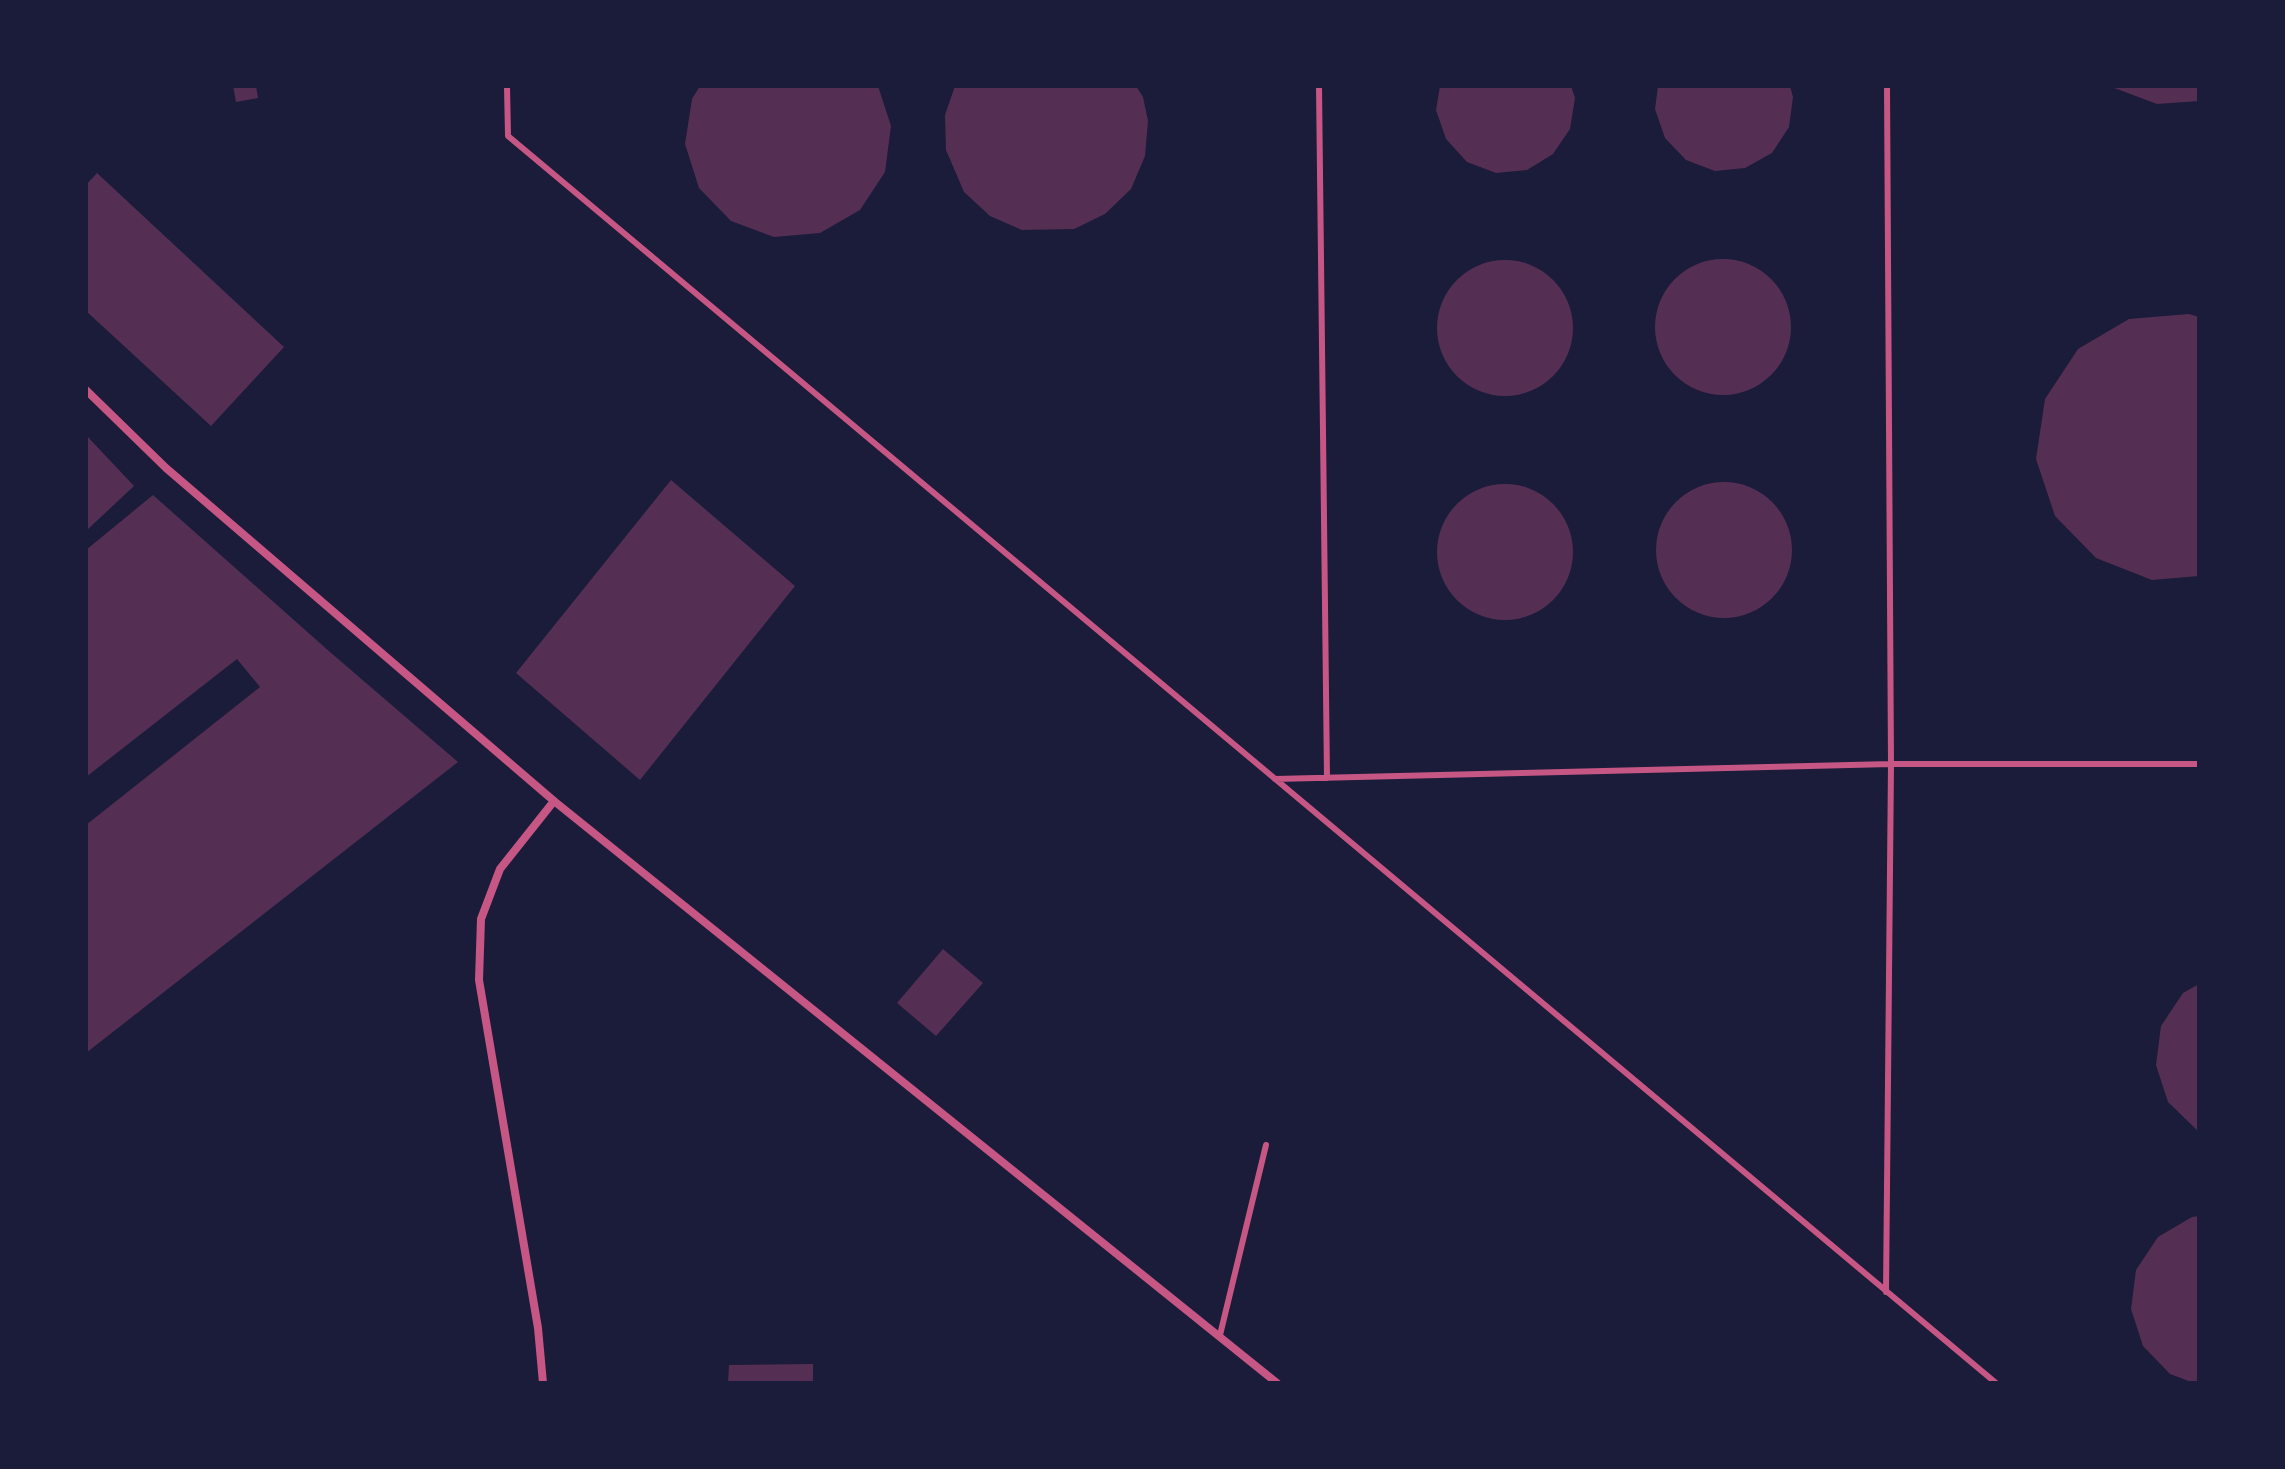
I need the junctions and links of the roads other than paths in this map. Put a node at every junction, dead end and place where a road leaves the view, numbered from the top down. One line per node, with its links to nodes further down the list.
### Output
1 (507, 86): 8 (lane)
2 (1319, 86): 7 (lane)
3 (1887, 86): 5 (lane)
4 (86, 390): 9 (street)
5 (1891, 764): 6 (lane); 7 (lane); 11 (lane)
6 (2199, 764)
7 (1327, 778): 8 (lane)
8 (1274, 779): 11 (lane)
9 (554, 801): 12 (street); 14 (street)
10 (1266, 1145): 12 (lane)
11 (1886, 1292): 17 (lane)
12 (1220, 1335): 13 (street)
13 (1265, 1372): 15 (lane); 16 (street)
14 (543, 1383)
15 (1261, 1383)
16 (1277, 1383)
17 (1996, 1383)

